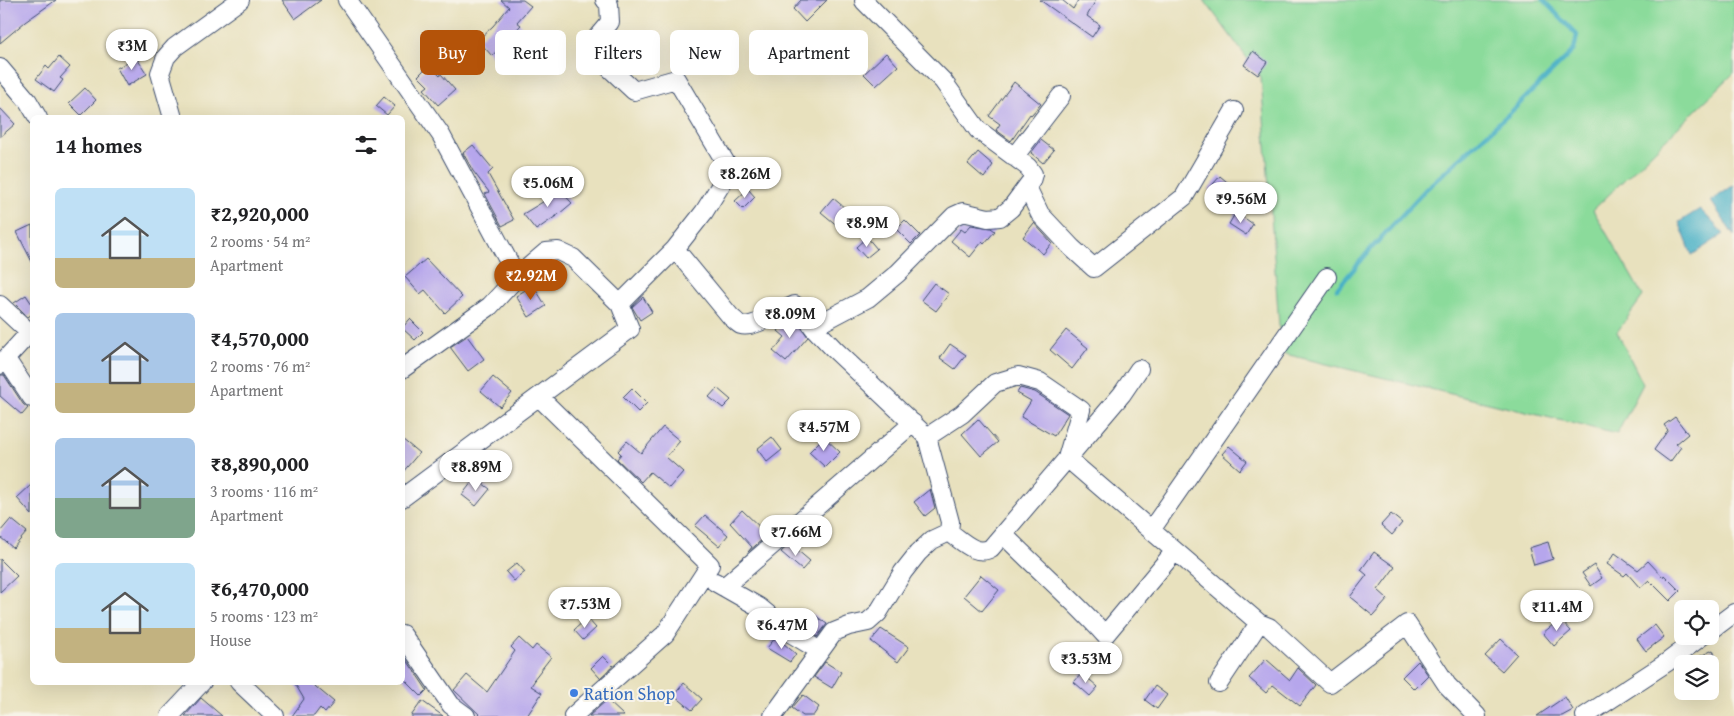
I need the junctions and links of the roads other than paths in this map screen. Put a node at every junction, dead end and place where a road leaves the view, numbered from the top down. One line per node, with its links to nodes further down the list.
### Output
1 (240, 0): 9 (street)
2 (347, 0): 13 (street)
3 (605, 0): 12 (street)
4 (864, 1): 10 (street)
5 (0, 68): 8 (street)
6 (1061, 96): 10 (street)
7 (1234, 111): 11 (street)
8 (36, 115)
9 (172, 115)
10 (1014, 157): 11 (street)
11 (1027, 187): 17 (street)
12 (675, 249): 15 (street); 17 (street)
13 (517, 277): 15 (street); 21 (street)
14 (1327, 277): 29 (street)
15 (620, 304): 24 (street)
16 (0, 305): 18 (street)
17 (813, 327): 25 (street)
18 (30, 331)
19 (30, 333): 20 (street)
20 (3, 362): 23 (street)
21 (405, 367)
22 (1139, 369): 27 (street)
23 (30, 396)
24 (539, 397): 28 (street); 33 (street)
25 (913, 423): 26 (street); 34 (street)
26 (927, 437): 27 (street); 30 (street)
27 (1067, 458): 29 (street); 31 (street)
28 (405, 496)
29 (1151, 530): 32 (street)
30 (949, 532): 31 (street); 40 (street)
31 (1003, 534): 32 (street)
32 (1175, 550): 36 (street)
33 (704, 575): 34 (street); 48 (street)
34 (724, 587): 40 (street)
35 (1734, 613): 37 (street)
36 (1259, 623): 41 (street); 50 (street)
37 (1719, 624)
38 (405, 639): 44 (street)
39 (1690, 645): 51 (street)
40 (820, 651): 49 (street)
41 (1219, 683)
42 (199, 685): 45 (street)
43 (242, 685): 46 (street)
44 (447, 710): 47 (street)
45 (170, 716)
46 (275, 716)
47 (466, 716)
48 (573, 716)
49 (772, 716)
50 (1477, 716)
51 (1586, 716)

